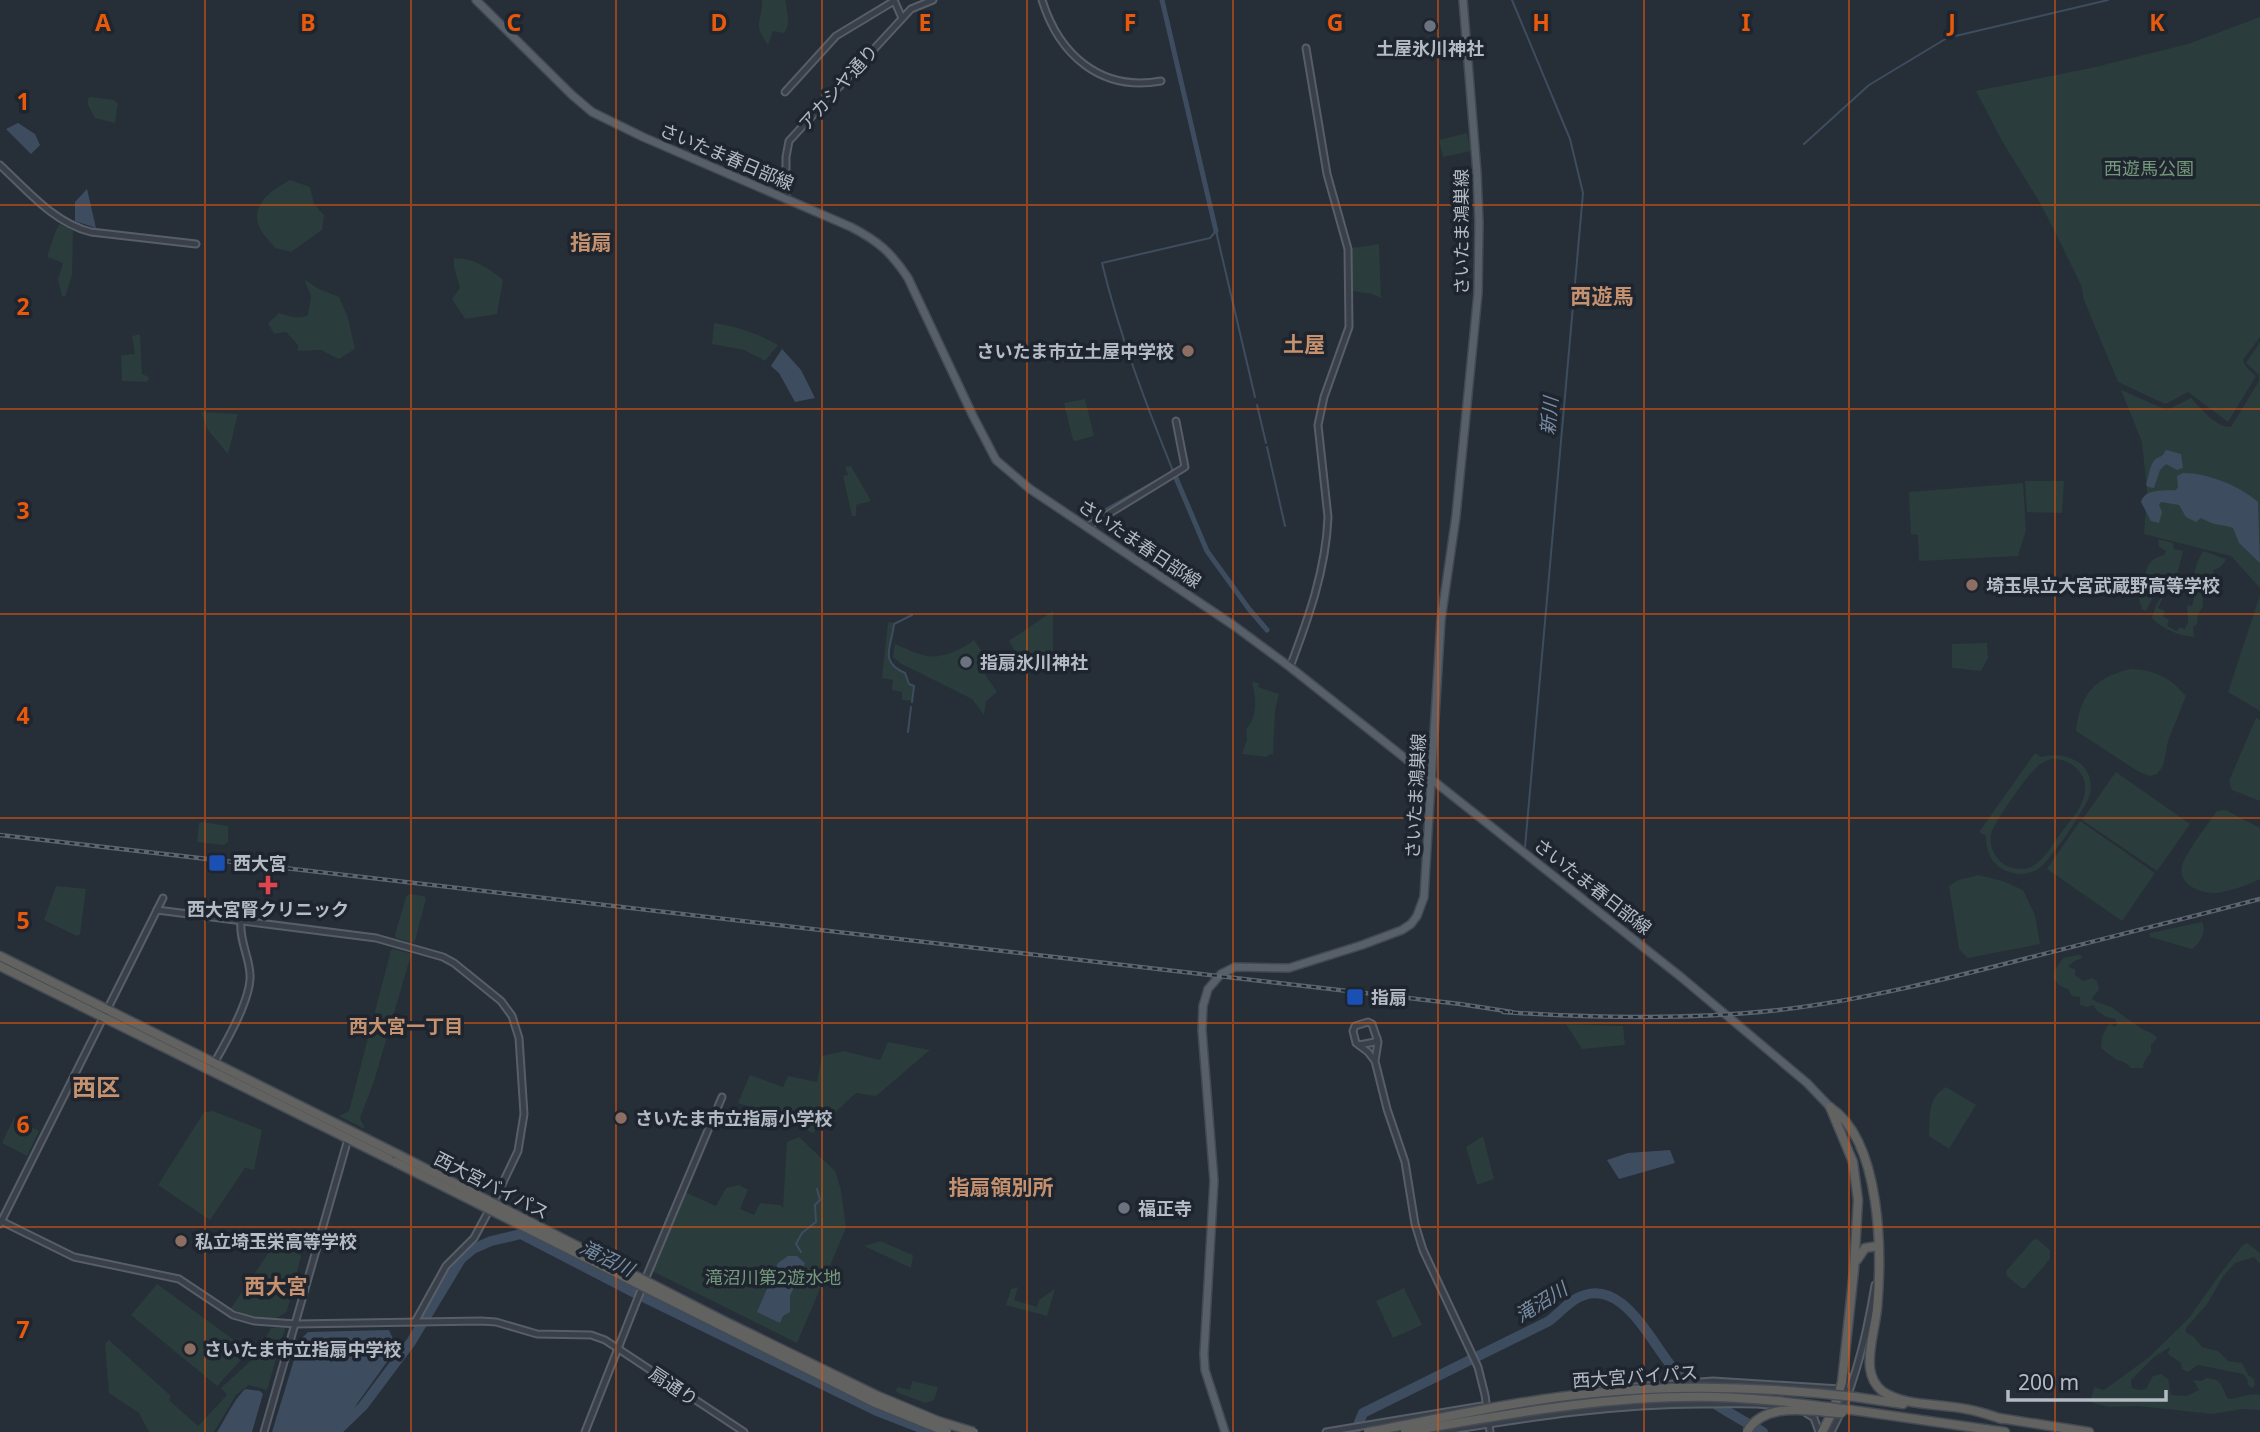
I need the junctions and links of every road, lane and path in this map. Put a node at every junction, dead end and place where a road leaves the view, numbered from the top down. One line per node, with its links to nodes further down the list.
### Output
1 (476, 0): 11 (main road, さいたま春日部線)
2 (894, 0): 6 (street); 9 (street)
3 (933, 0): 6 (street, アカシヤ通り)
4 (1042, 0): 8 (street)
5 (1463, 0): 16 (main road, さいたま鴻巣線)
6 (902, 18): 11 (street, アカシヤ通り)
7 (1306, 48): 15 (street)
8 (1161, 81)
9 (785, 92)
10 (0, 165): 12 (street)
11 (786, 198): 14 (main road, さいたま春日部線)
12 (196, 244)
13 (1175, 421): 14 (street)
14 (1087, 527): 15 (main road, さいたま春日部線)
15 (1290, 667): 16 (main road, さいたま春日部線)
16 (1432, 778): 29 (main road, さいたま春日部線); 54 (main road, さいたま鴻巣線)
17 (163, 898): 18 (street)
18 (157, 910): 19 (street); 22 (street)
19 (241, 921): 26 (street); 32 (street)
20 (0, 956): 22 (highway, 西大宮バイパス)
21 (0, 966): 22 (highway, 西大宮バイパス)
22 (106, 1012): 26 (highway, 西大宮バイパス); 27 (highway, 西大宮バイパス); 34 (street)
23 (1377, 1038): 24 (street); 24 (street); 25 (street)
24 (1357, 1045): 25 (street)
25 (1375, 1061): 44 (street)
26 (215, 1063): 27 (street); 31 (highway, 西大宮バイパス)
27 (210, 1072): 30 (highway, 西大宮バイパス)
28 (722, 1097): 41 (street)
29 (1830, 1107): 35 (highway); 37 (highway)
30 (348, 1139): 31 (highway, 西大宮バイパス); 39 (street)
31 (395, 1158): 52 (highway, 西大宮バイパス, bridge); 53 (highway, 西大宮バイパス, bridge)
32 (496, 1197)
33 (487, 1214): 38 (street)
34 (1, 1223): 39 (street)
35 (1878, 1246): 36 (highway); 37 (highway)
36 (1878, 1267): 43 (highway); 47 (street)
37 (1854, 1270): 40 (highway)
38 (416, 1322): 39 (street); 41 (street, 扇通り)
39 (296, 1324): 49 (street)
40 (1848, 1334): 42 (highway); 47 (street)
41 (618, 1348): 50 (street); 51 (street, 扇通り)
42 (1841, 1389): 44 (street); 60 (highway)
43 (1906, 1402): 48 (highway, 西大宮バイパス, bridge); 63 (highway, 西大宮バイパス)
44 (1487, 1405): 46 (street); 48 (street)
45 (1852, 1412): 56 (highway, 西大宮バイパス, bridge); 59 (highway, bridge); 62 (highway)
46 (1489, 1424): 57 (street); 58 (street); 60 (street)
47 (1835, 1424): 61 (street)
48 (1367, 1429): 55 (street)
49 (264, 1432)
50 (585, 1432)
51 (744, 1432)
52 (947, 1432)
53 (974, 1432)
54 (1225, 1432)
55 (1326, 1432)
56 (1405, 1432)
57 (1439, 1432)
58 (1490, 1432)
59 (1747, 1432)
60 (1820, 1432)
61 (1831, 1432)
62 (2005, 1432)
63 (2089, 1432)

